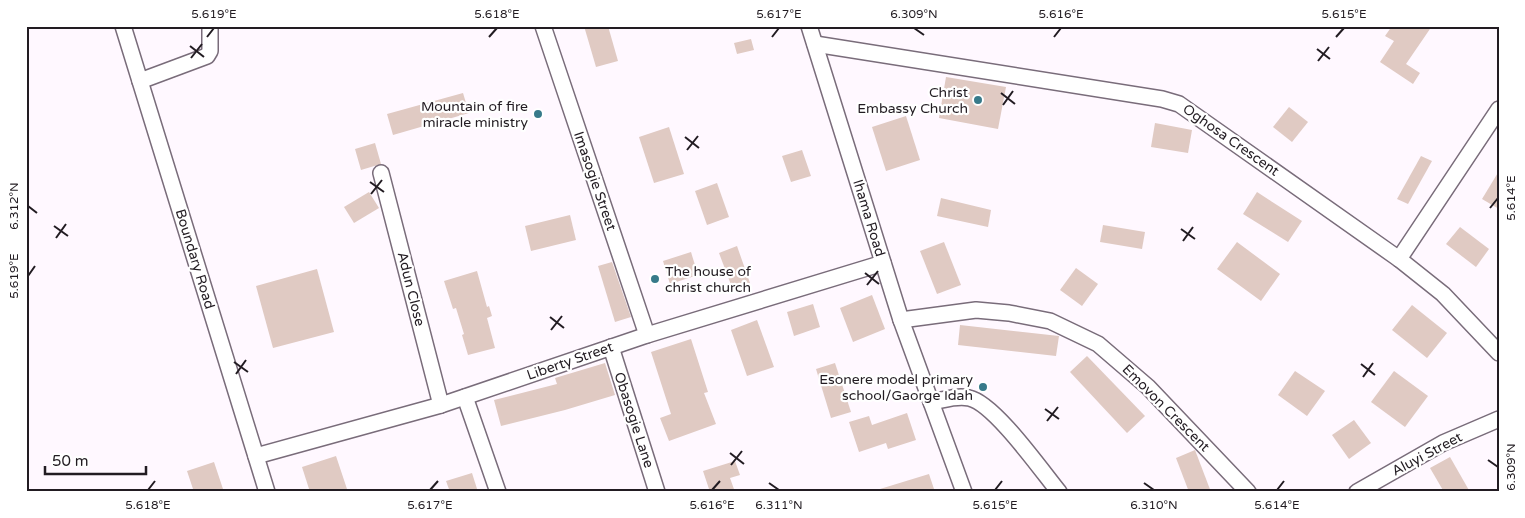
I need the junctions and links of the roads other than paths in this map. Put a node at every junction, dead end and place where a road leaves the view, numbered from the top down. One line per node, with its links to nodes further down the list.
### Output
1 (123, 26): 6 (street, Boundary Road)
2 (210, 26): 6 (street)
3 (543, 26): 12 (street, Imasogie Street)
4 (809, 26): 5 (street, Ihama Road)
5 (815, 44): 9 (street, Oghosa Crescent); 10 (street, Ihama Road)
6 (140, 81): 19 (street, Boundary Road)
7 (1499, 109): 9 (street)
8 (381, 173): 17 (street, Adun Close)
9 (1399, 259): 14 (street, Oghosa Crescent)
10 (883, 263): 11 (street, Ihama Road); 12 (street, Liberty Street)
11 (901, 320): 16 (street, Ihama Road); 25 (street, Emovon Crescent)
12 (647, 335): 13 (street, Liberty Street)
13 (610, 347): 15 (street, Liberty Street); 22 (street, Obasogie Lane)
14 (1499, 353)
15 (464, 397): 17 (street, Liberty Street); 21 (street)
16 (932, 402): 23 (street, Ihama Road); 24 (street)
17 (441, 405): 19 (street, Liberty Street)
18 (1499, 419): 26 (street, Aluyi Street)
19 (256, 456): 20 (street, Boundary Road)
20 (267, 492)
21 (498, 492)
22 (657, 492)
23 (964, 492)
24 (1059, 492)
25 (1248, 492)
26 (1357, 492)

